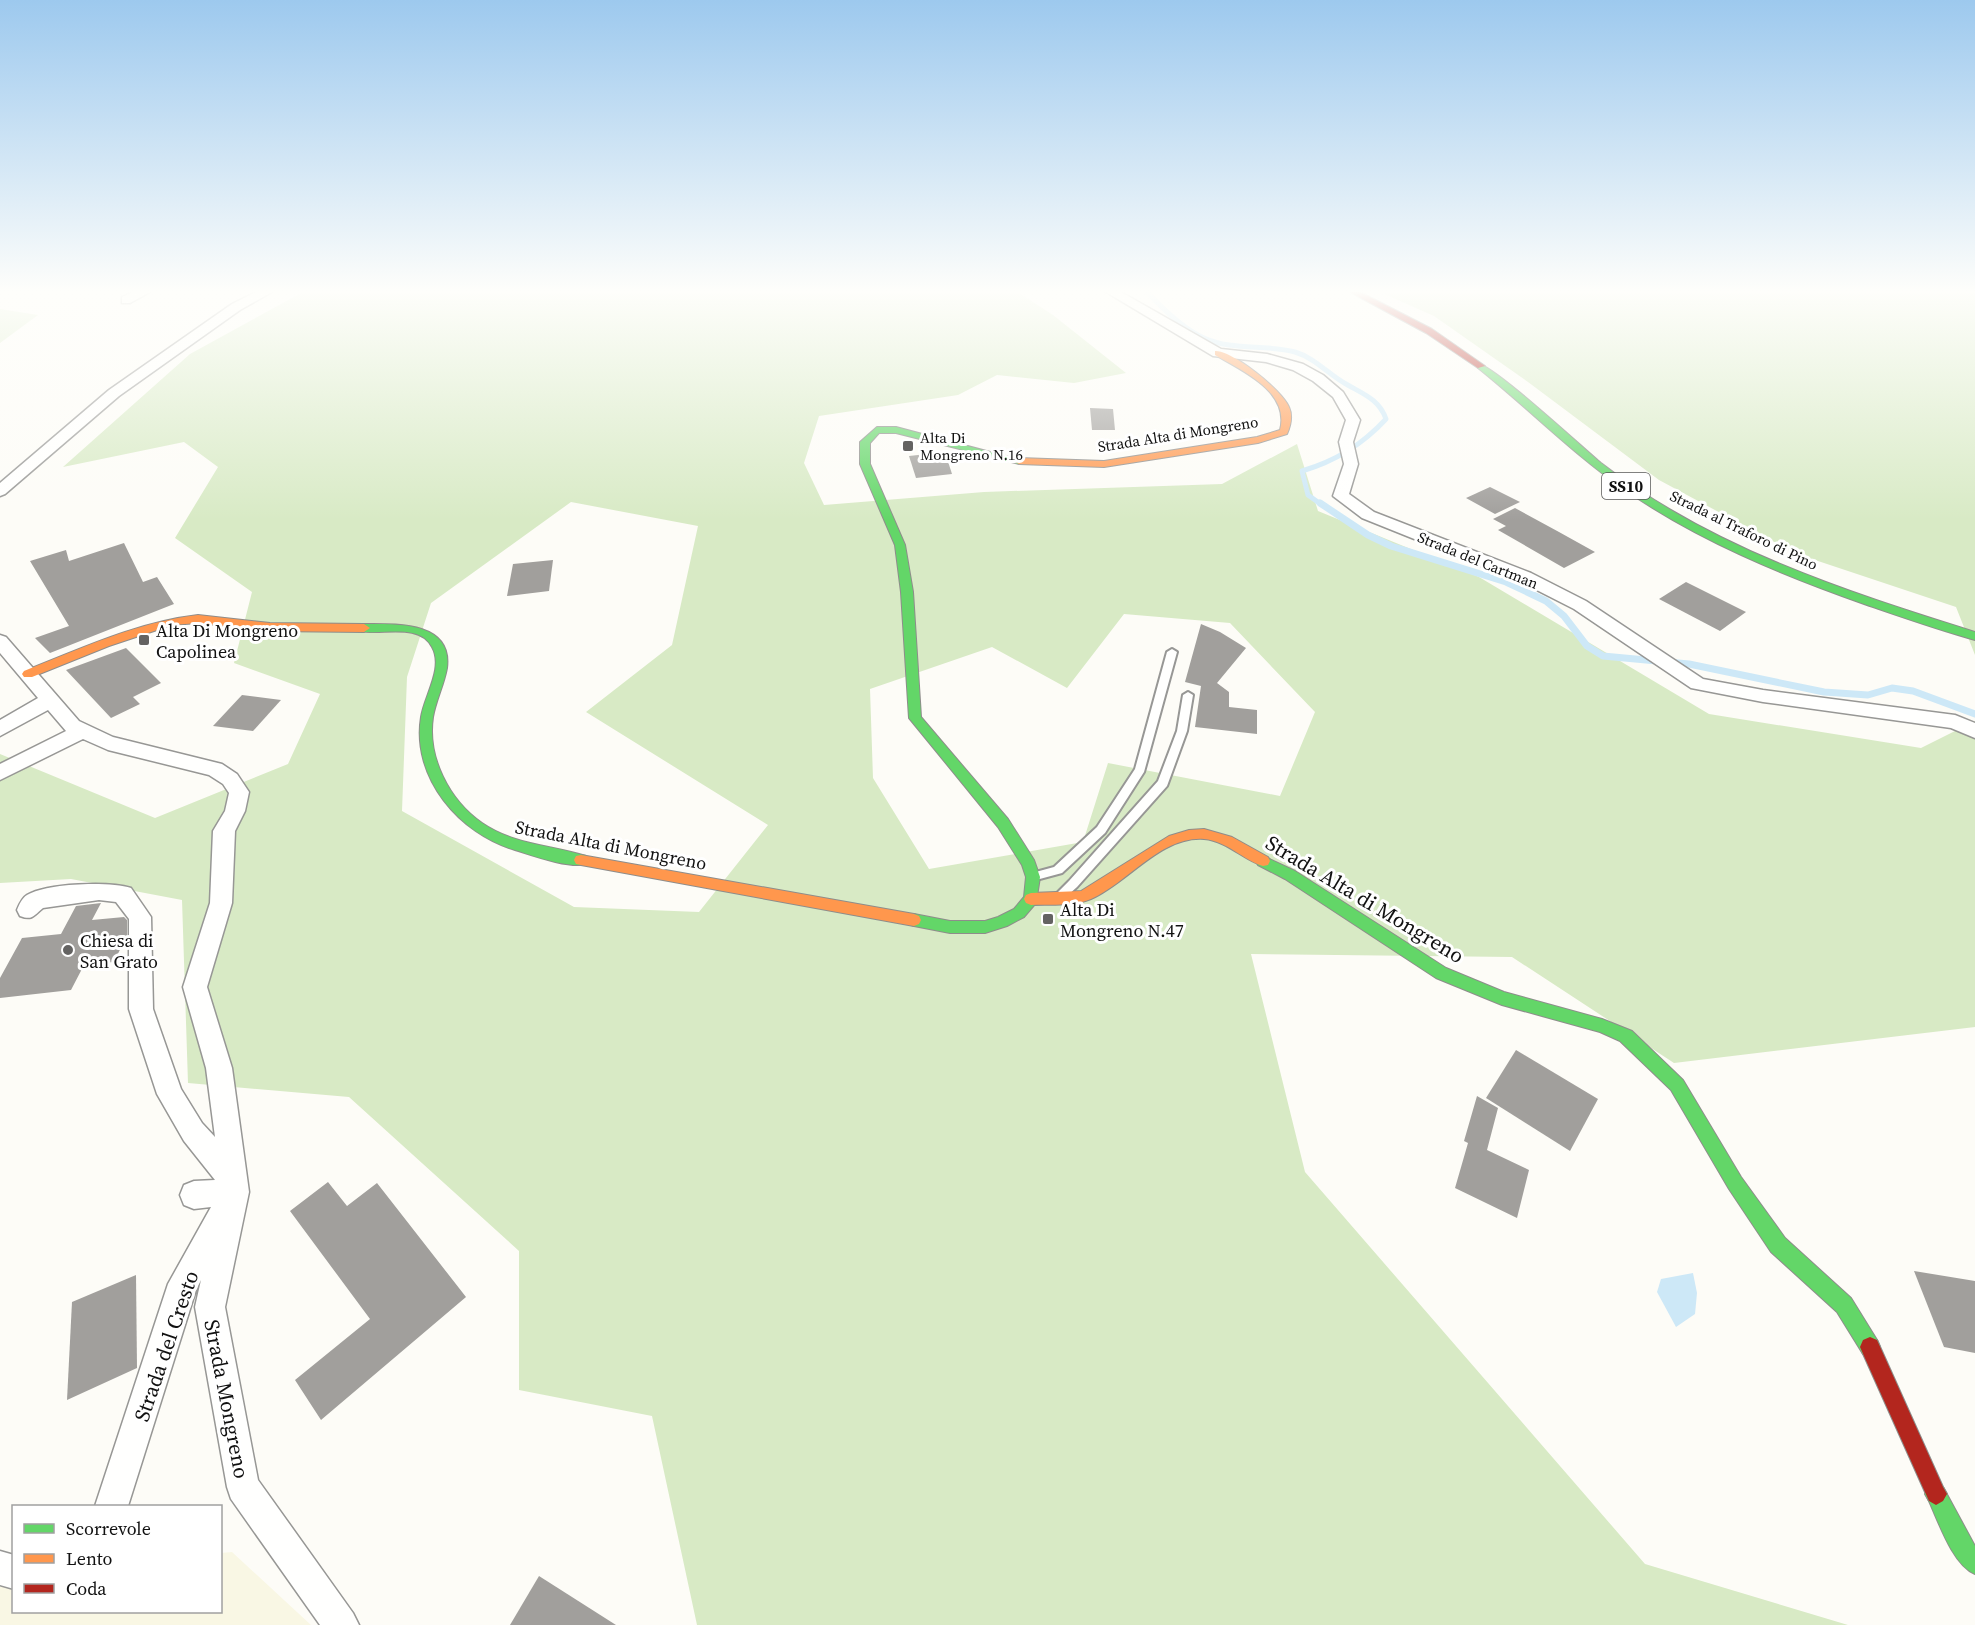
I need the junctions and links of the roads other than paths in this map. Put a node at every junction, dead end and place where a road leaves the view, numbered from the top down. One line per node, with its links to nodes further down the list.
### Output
1 (150, 368): 5 (street)
2 (1239, 368): 16 (street, Strada Alta di Mongreno)
3 (1300, 368): 14 (street, Strada del Cartman)
4 (1482, 368): 6 (street, Strada al Traforo di Pino / SS10)
5 (0, 491)
6 (1975, 636)
7 (0, 641): 9 (street, Strada Mongreno)
8 (1172, 652): 16 (lane)
9 (28, 674): 11 (street, Strada Mongreno); 17 (street, Strada Alta di Mongreno)
10 (1188, 695): 18 (lane)
11 (51, 700): 12 (street); 13 (street, Strada Mongreno)
12 (0, 729)
13 (82, 731): 15 (street); 20 (street, Strada Mongreno)
14 (1975, 731)
15 (0, 773)
16 (1033, 877): 17 (street)
17 (1031, 899): 18 (street, Strada Alta di Mongreno)
18 (1056, 899): 23 (street, Strada Alta di Mongreno)
19 (28, 910): 20 (street)
20 (234, 1187): 21 (street); 22 (street, Strada del Cresto); 24 (street, Strada Mongreno)
21 (194, 1195)
22 (112, 1505)
23 (1975, 1563)
24 (341, 1625)

